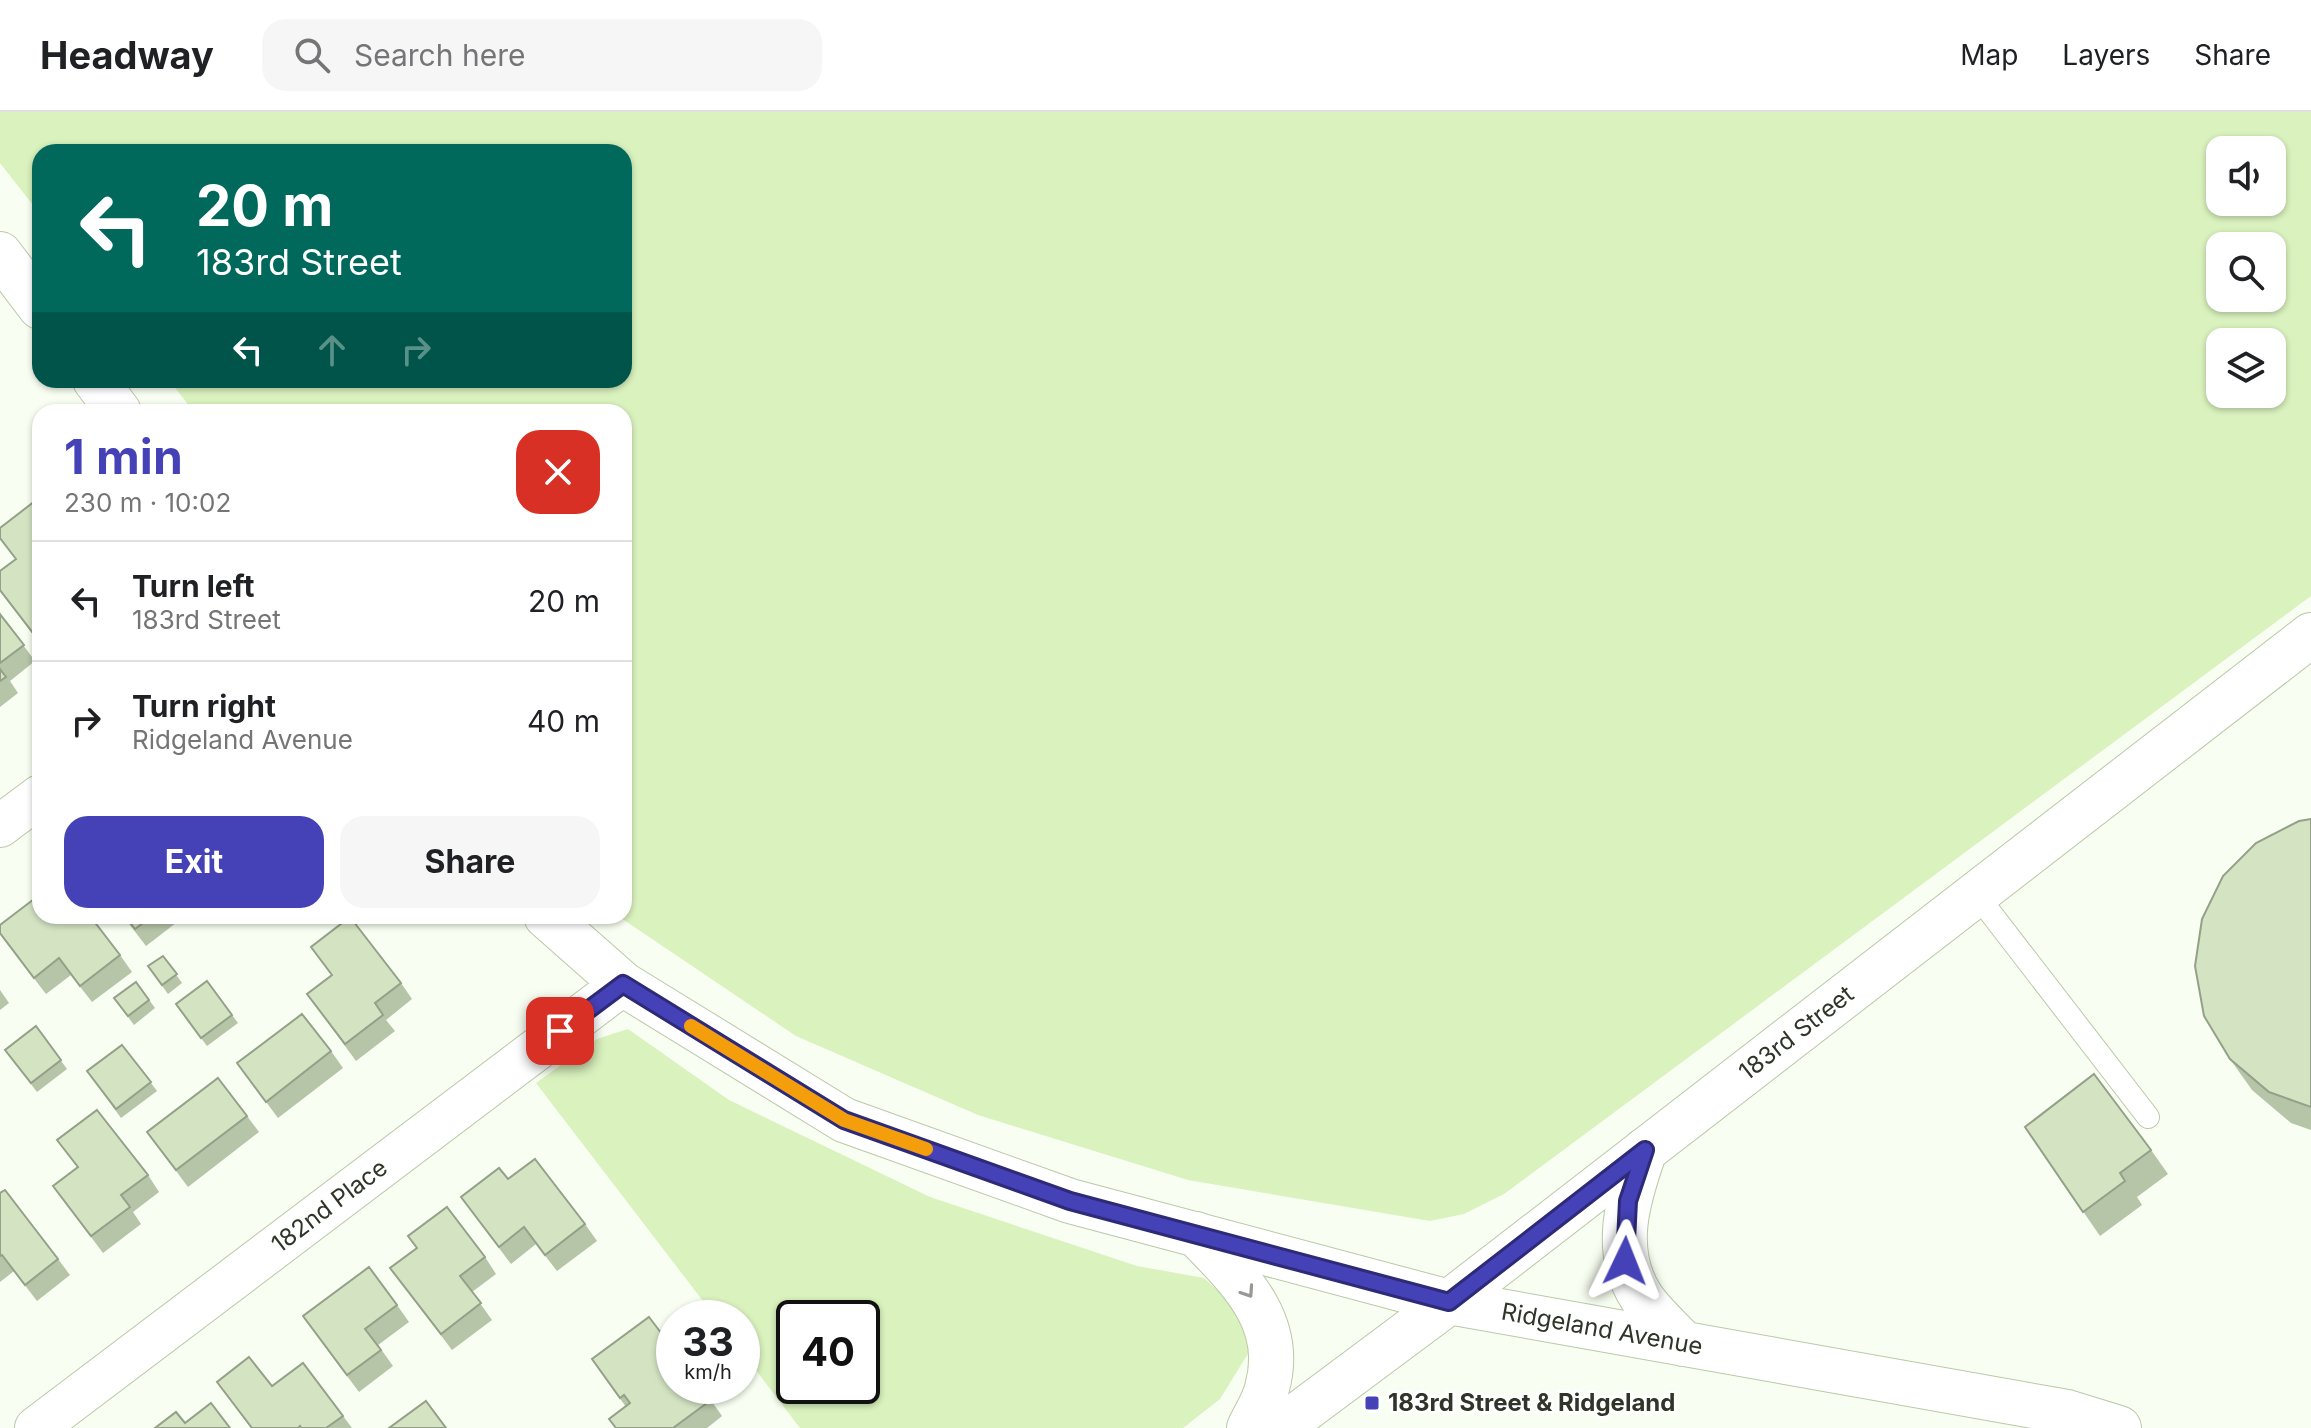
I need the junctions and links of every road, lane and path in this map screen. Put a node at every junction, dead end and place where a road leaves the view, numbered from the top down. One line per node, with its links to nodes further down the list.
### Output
1 (0, 254): 2 (street)
2 (32, 296)
3 (2311, 635): 6 (street, 183rd Street)
4 (32, 802): 5 (street)
5 (0, 826)
6 (1976, 894): 9 (lane); 10 (street, 183rd Street)
7 (555, 924): 8 (street, Ridgeland Avenue)
8 (623, 984): 11 (street, Ridgeland Avenue); 14 (street, 182nd Place)
9 (2148, 1117)
10 (1645, 1150): 12 (street, 183rd Street); 13 (street)
11 (1196, 1234): 12 (street, Ridgeland Avenue); 15 (street, one-way to 15)
12 (1449, 1302): 13 (street, Ridgeland Avenue); 16 (street, 183rd Street)
13 (1684, 1344): 17 (street, Ridgeland Avenue)
14 (36, 1428)
15 (1249, 1428)
16 (1280, 1428)
17 (2119, 1428)

